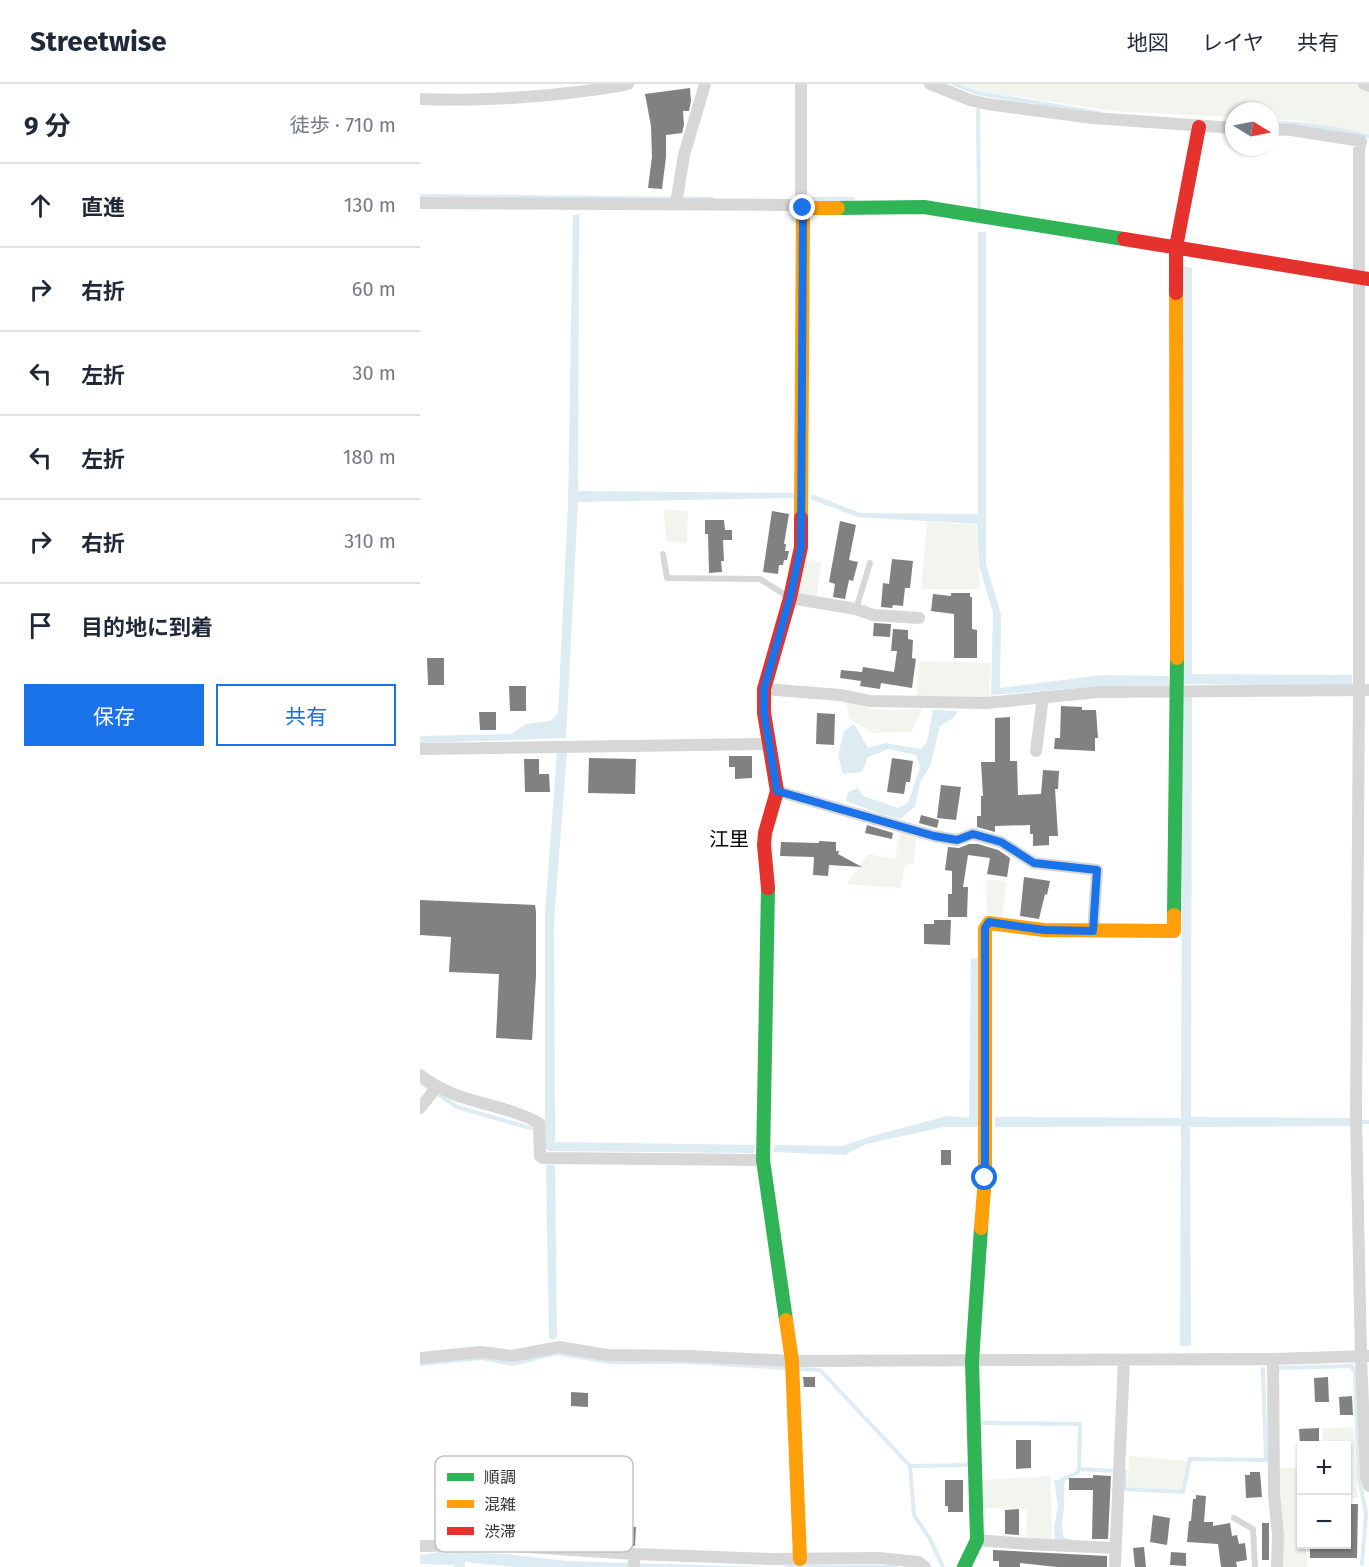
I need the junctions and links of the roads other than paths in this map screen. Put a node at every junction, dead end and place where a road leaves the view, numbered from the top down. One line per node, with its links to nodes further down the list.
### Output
1 (512, 84): 8 (street)
2 (628, 84): 8 (street)
3 (705, 84): 14 (street)
4 (801, 84): 16 (street)
5 (930, 84): 10 (street)
6 (1364, 84): 7 (street)
7 (1369, 86)
8 (511, 98): 9 (street)
9 (420, 99)
10 (1199, 127): 11 (street); 17 (street)
11 (1225, 128)
12 (1279, 129): 13 (street)
13 (1365, 142): 18 (street)
14 (677, 199): 15 (street); 16 (street)
15 (420, 203)
16 (803, 208): 17 (street); 21 (street)
17 (1178, 241): 18 (street); 24 (street)
18 (1364, 278): 26 (street)
19 (663, 554): 21 (lane)
20 (870, 563): 22 (lane)
21 (790, 598): 22 (street); 25 (street)
22 (856, 609): 23 (street)
23 (919, 618)
24 (1177, 684): 26 (street); 27 (street); 32 (street)
25 (764, 689): 27 (street); 28 (street)
26 (1364, 690): 37 (street)
27 (1043, 698): 30 (street)
28 (770, 744): 29 (street); 31 (street)
29 (423, 750)
30 (1036, 751)
31 (777, 791): 32 (street); 36 (street)
32 (1093, 931): 41 (street)
33 (420, 1075): 34 (street)
34 (433, 1091): 35 (street); 36 (street)
35 (420, 1108)
36 (763, 1152): 42 (street)
37 (1365, 1357): 39 (street); 43 (street)
38 (420, 1358): 42 (street)
39 (1273, 1359): 40 (street); 56 (street)
40 (1124, 1360): 41 (street); 48 (street)
41 (972, 1361): 42 (street); 45 (street)
42 (792, 1362): 50 (street)
43 (1369, 1486)
44 (1234, 1518): 55 (lane)
45 (977, 1540): 48 (street); 54 (street)
46 (420, 1546): 47 (street)
47 (435, 1546)
48 (1115, 1548): 52 (street)
49 (560, 1552): 51 (street)
50 (800, 1559): 51 (street); 53 (street)
51 (634, 1560)
52 (1115, 1564)
53 (925, 1567)
54 (964, 1567)
55 (1255, 1567)
56 (1277, 1567)

